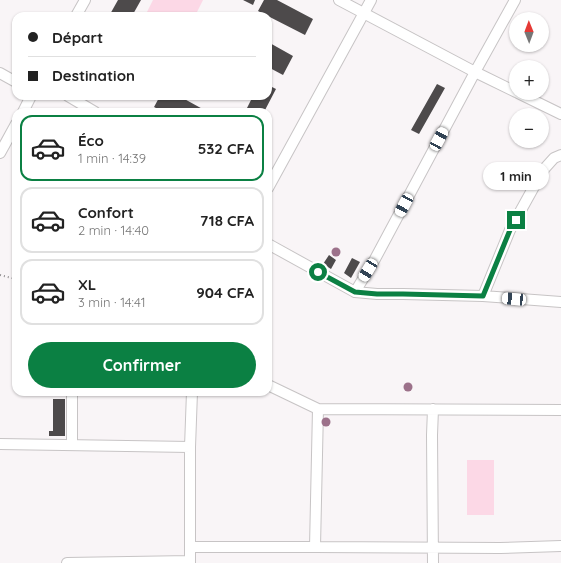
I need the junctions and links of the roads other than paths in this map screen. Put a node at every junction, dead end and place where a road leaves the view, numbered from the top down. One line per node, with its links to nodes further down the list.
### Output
1 (85, 0): 5 (street)
2 (339, 0): 6 (street)
3 (371, 0): 6 (street)
4 (515, 0): 7 (street)
5 (78, 12)
6 (363, 13): 7 (street); 18 (street)
7 (475, 72): 10 (street); 20 (street)
8 (0, 73): 9 (street)
9 (12, 80)
10 (509, 89)
11 (75, 100): 13 (street)
12 (532, 100): 14 (street)
13 (88, 108)
14 (561, 114)
15 (12, 131): 16 (street)
16 (0, 153)
17 (561, 155): 21 (street)
18 (272, 181)
19 (272, 246): 20 (street)
20 (355, 292): 21 (street)
21 (483, 296): 22 (street)
22 (561, 302)
23 (272, 387): 26 (street)
24 (72, 396): 30 (street)
25 (192, 396): 31 (street)
26 (318, 409): 27 (street); 34 (street)
27 (433, 409): 28 (street); 35 (street)
28 (561, 410)
29 (0, 444): 30 (street)
30 (72, 445): 31 (street)
31 (190, 447): 33 (street)
32 (561, 546): 35 (street)
33 (190, 547): 34 (street); 36 (street)
34 (315, 547): 35 (street)
35 (433, 548): 38 (street)
36 (190, 562): 37 (street)
37 (67, 563)
38 (433, 563)

